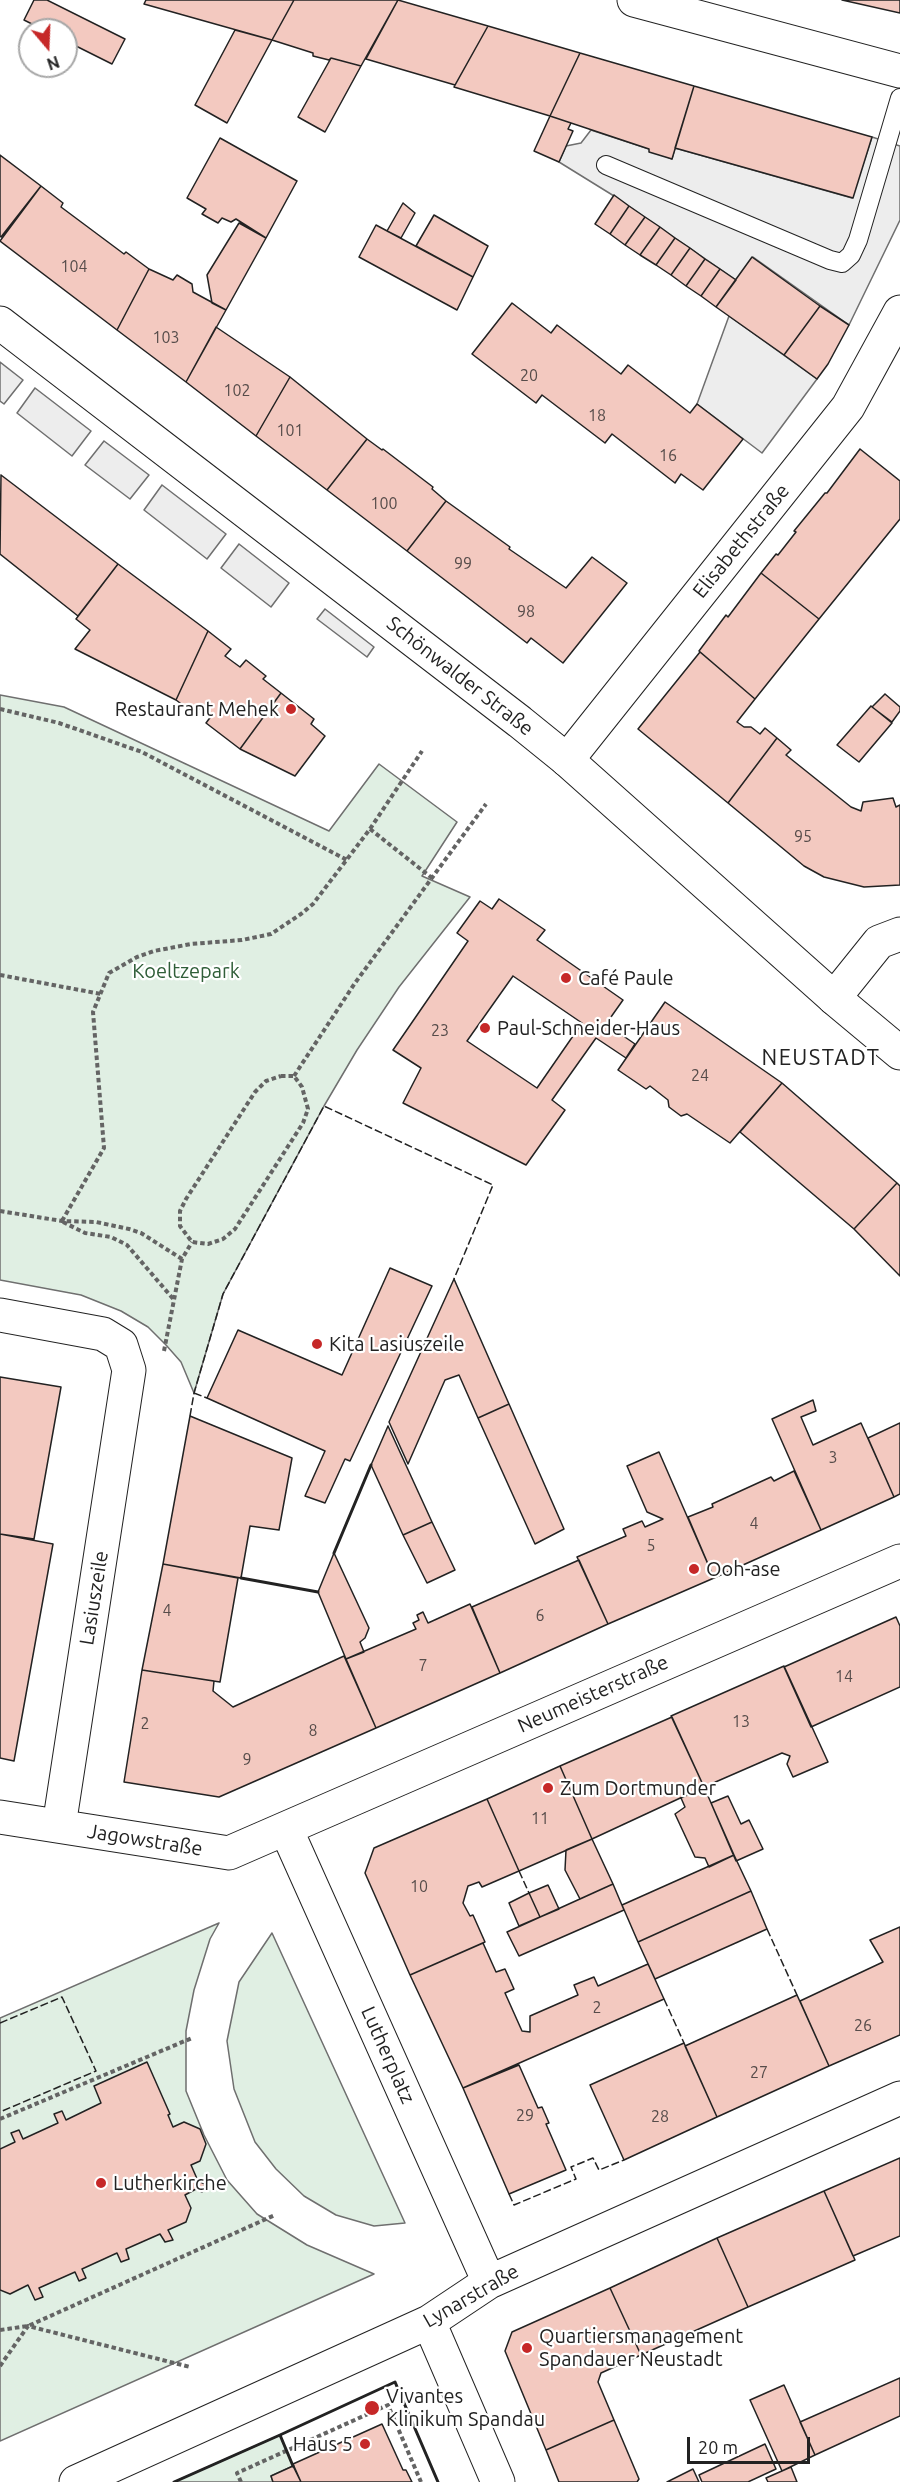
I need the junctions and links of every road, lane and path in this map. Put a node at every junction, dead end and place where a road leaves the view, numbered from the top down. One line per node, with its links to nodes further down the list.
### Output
1 (634, 0): 2 (street)
2 (900, 71)
3 (900, 98): 4 (lane)
4 (606, 165)
5 (900, 312): 9 (street, Elisabethstraße)
6 (0, 323): 9 (street, Schönwalder Straße)
7 (0, 709): 12 (path)
8 (422, 751): 11 (path)
9 (567, 760): 17 (street, Schönwalder Straße)
10 (486, 804): 13 (path)
11 (370, 829): 12 (path); 13 (path)
12 (346, 860): 16 (path)
13 (432, 878): 19 (path)
14 (900, 934): 17 (street)
15 (0, 975): 16 (path)
16 (101, 994): 21 (path)
17 (834, 998): 18 (street, Schönwalder Straße)
18 (900, 1053)
19 (294, 1076): 22 (path); 22 (path)
20 (0, 1211): 21 (path)
21 (62, 1221): 23 (path); 24 (path)
22 (192, 1242): 23 (path)
23 (182, 1259): 24 (path)
24 (175, 1301): 26 (path)
25 (0, 1315): 29 (street, Lasiuszeile)
26 (164, 1354)
27 (900, 1561): 30 (street, Neumeisterstraße)
28 (0, 1817): 29 (street, Jagowstraße)
29 (59, 1826): 30 (street, Jagowstraße)
30 (286, 1829): 35 (street, Lutherplatz)
31 (192, 2038): 33 (path)
32 (900, 2098): 35 (street, Lynarstraße)
33 (0, 2119)
34 (275, 2215): 37 (path)
35 (489, 2282): 36 (street, Lynarstraße)
36 (429, 2322): 41 (street, Lynarstraße); 44 (street)
37 (28, 2326): 38 (path); 39 (path); 40 (path)
38 (0, 2330)
39 (0, 2366)
40 (190, 2367)
41 (76, 2482)
42 (241, 2482): 43 (path)
43 (421, 2482)
44 (498, 2482)

